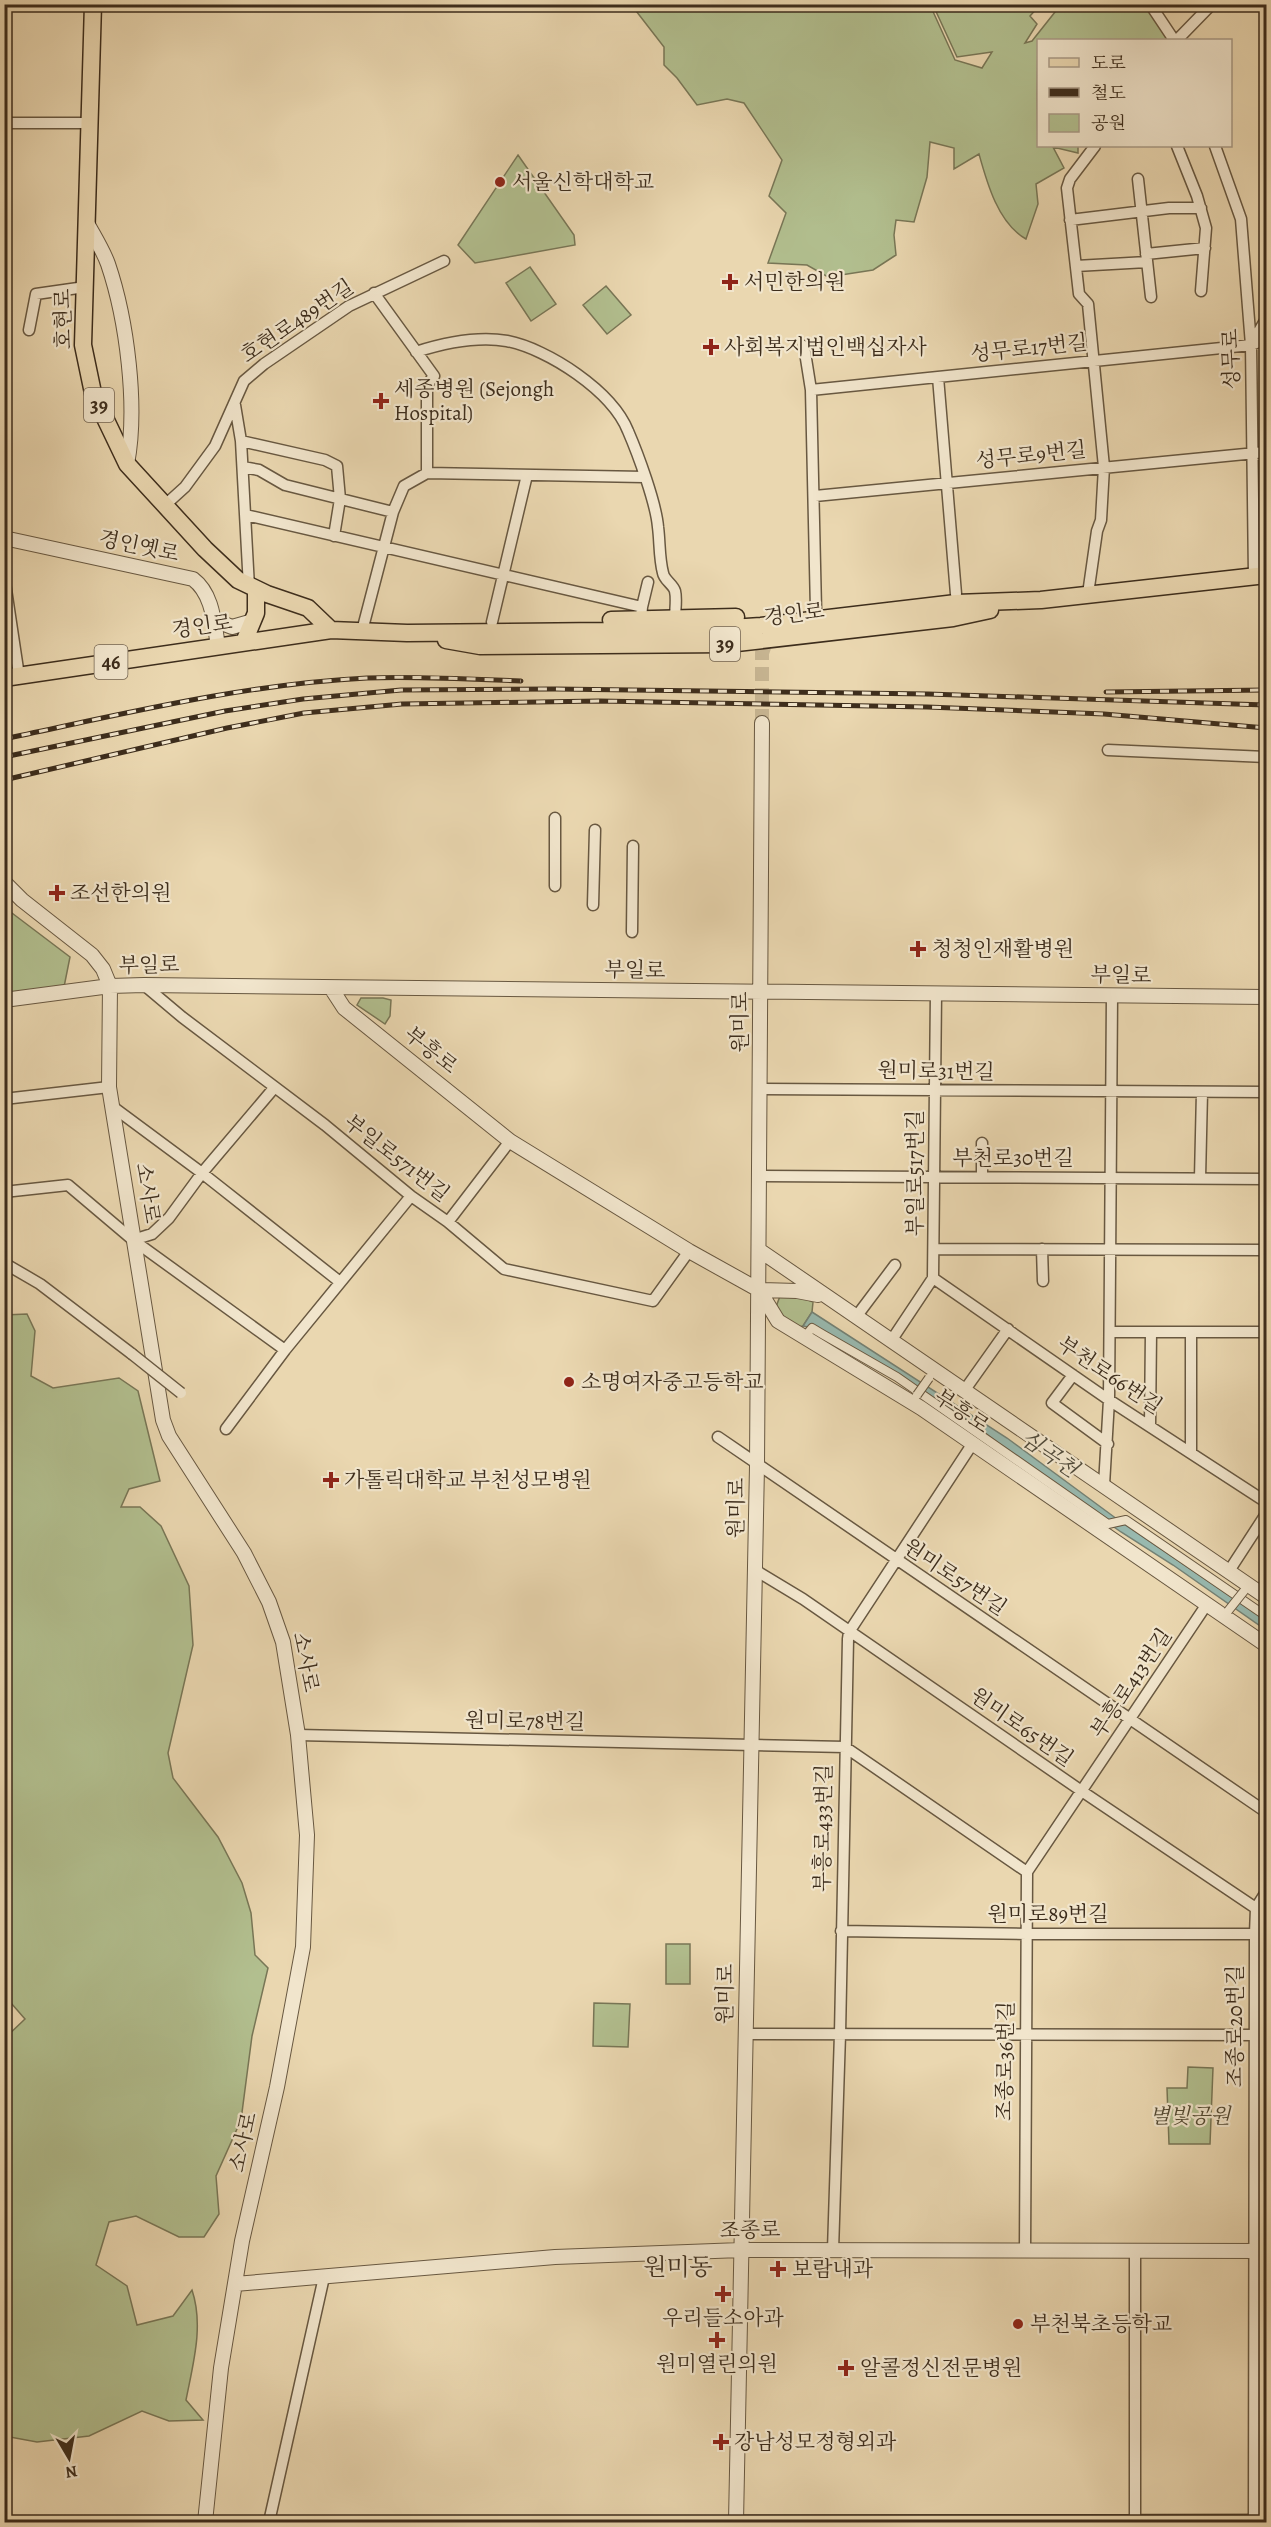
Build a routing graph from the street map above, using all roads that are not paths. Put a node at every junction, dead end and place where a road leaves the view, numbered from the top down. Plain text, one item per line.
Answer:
1 (93, 4) edge
2 (1150, 4) edge
3 (1212, 4) edge
4 (1174, 39) edge
5 (1176, 39) edge
6 (4, 123) edge
7 (90, 123) junction
8 (1094, 147) edge
9 (1177, 147) edge
10 (1215, 147) edge
11 (1138, 179) dead end
12 (1201, 208) junction
13 (1141, 211) junction
14 (1070, 220) junction
15 (87, 223) junction
16 (1205, 248) junction
17 (1147, 258) junction
18 (444, 261) dead end
19 (1076, 266) junction
20 (85, 287) junction
21 (1201, 291) dead end
22 (374, 293) junction
23 (1151, 297) dead end
24 (1266, 319) edge
25 (29, 330) dead end
26 (1266, 339) edge
27 (1251, 345) junction
28 (804, 346) dead end
29 (416, 352) junction
30 (1093, 361) junction
31 (938, 377) junction
32 (811, 390) junction
33 (235, 404) junction
34 (241, 441) junction
35 (1252, 452) junction
36 (1266, 452) edge
37 (127, 464) junction
38 (243, 467) junction
39 (1104, 467) junction
40 (427, 473) junction
41 (527, 475) junction
42 (644, 477) junction
43 (947, 483) junction
44 (814, 496) junction
45 (340, 498) junction
46 (164, 506) junction
47 (393, 512) junction
48 (246, 515) junction
49 (334, 536) junction
50 (4, 538) edge
51 (384, 548) junction
52 (503, 575) junction
53 (1260, 575) edge
54 (4, 576) edge
55 (648, 582) dead end
56 (253, 588) junction
57 (956, 594) junction
58 (1088, 594) junction
59 (1041, 600) junction
60 (816, 610) junction
61 (641, 613) junction
62 (675, 619) junction
63 (214, 620) junction
64 (253, 621) junction
65 (492, 622) junction
66 (778, 628) dead end
67 (331, 630) junction
68 (362, 631) junction
69 (747, 632) dead end
70 (407, 633) junction
71 (439, 638) junction
72 (244, 642) junction
73 (218, 646) junction
74 (12, 677) edge
75 (762, 723) tunnel mouth
76 (1108, 750) dead end
77 (1266, 757) edge
78 (555, 818) dead end
79 (595, 830) dead end
80 (633, 846) dead end
81 (4, 882) edge
82 (555, 886) dead end
83 (593, 905) dead end
84 (632, 932) dead end
85 (144, 985) junction
86 (110, 986) junction
87 (331, 988) junction
88 (762, 993) junction
89 (936, 993) junction
90 (1112, 996) junction
91 (1266, 996) edge
92 (4, 1000) edge
93 (109, 1087) junction
94 (274, 1088) junction
95 (761, 1089) junction
96 (935, 1090) junction
97 (1111, 1092) junction
98 (1202, 1092) junction
99 (1266, 1092) edge
100 (4, 1098) edge
101 (113, 1107) junction
102 (510, 1141) junction
103 (982, 1143) dead end
104 (202, 1173) junction
105 (760, 1176) junction
106 (934, 1177) junction
107 (982, 1177) junction
108 (1110, 1178) junction
109 (1200, 1178) junction
110 (1266, 1179) edge
111 (4, 1192) edge
112 (411, 1196) junction
113 (448, 1222) junction
114 (133, 1240) junction
115 (934, 1249) junction
116 (1042, 1249) junction
117 (1110, 1249) junction
118 (759, 1250) junction
119 (1266, 1250) edge
120 (689, 1251) junction
121 (4, 1263) edge
122 (895, 1265) dead end
123 (933, 1278) junction
124 (1042, 1281) dead end
125 (340, 1282) junction
126 (759, 1290) junction
127 (824, 1296) junction
128 (856, 1317) junction
129 (1008, 1329) junction
130 (1110, 1332) junction
131 (1151, 1332) junction
132 (1191, 1332) junction
133 (1266, 1332) edge
134 (807, 1334) dead end
135 (891, 1341) junction
136 (285, 1350) junction
137 (931, 1374) junction
138 (1073, 1375) junction
139 (964, 1391) junction
140 (181, 1393) dead end
141 (914, 1399) junction
142 (1110, 1400) junction
143 (1150, 1426) junction
144 (226, 1429) dead end
145 (718, 1437) dead end
146 (973, 1443) junction
147 (1108, 1444) junction
148 (1191, 1453) junction
149 (758, 1466) junction
150 (1104, 1485) junction
151 (1266, 1502) edge
152 (1266, 1514) edge
153 (895, 1560) junction
154 (755, 1570) junction
155 (1229, 1571) junction
156 (1246, 1587) junction
157 (1266, 1597) edge
158 (1207, 1604) junction
159 (1226, 1613) junction
160 (1266, 1617) edge
161 (849, 1632) junction
162 (1266, 1645) edge
163 (1131, 1720) junction
164 (298, 1735) junction
165 (752, 1745) junction
166 (845, 1747) junction
167 (1083, 1792) junction
168 (1266, 1812) edge
169 (1027, 1872) junction
170 (1266, 1892) edge
171 (1256, 1908) junction
172 (1266, 1916) edge
173 (841, 1931) junction
174 (1026, 1934) junction
175 (1255, 1934) junction
176 (745, 2034) junction
177 (840, 2034) junction
178 (1025, 2034) junction
179 (1261, 2035) edge
180 (741, 2250) junction
181 (833, 2250) junction
182 (1024, 2251) junction
183 (1135, 2251) junction
184 (1260, 2251) edge
185 (324, 2277) junction
186 (235, 2284) junction
187 (1253, 2346) junction
188 (1266, 2346) edge
189 (1135, 2520) junction
190 (1254, 2520) junction
191 (1266, 2520) edge
192 (736, 2522) edge
193 (1041, 2522) edge
194 (205, 2523) edge
195 (269, 2523) edge

1 - 7 main road, 호현로 / 39
2 - 4 street
3 - 5 street
6 - 7 street
7 - 15 main road, 호현로 / 39
8 - 14 street
9 - 12 street
10 - 27 street, 성무로
11 - 13 street
12 - 13 street
12 - 16 street
13 - 14 street
13 - 17 street
14 - 19 street
15 - 20 main road, 호현로 / 39
15 - 37 street
16 - 17 street
16 - 21 street
17 - 19 street
17 - 23 street
18 - 22 street, 호현로489번길
19 - 30 street
20 - 25 street
20 - 37 main road, 호현로 / 39
22 - 29 street
22 - 33 street, 호현로489번길
24 - 27 street
26 - 27 street, 성무로17번길
27 - 30 street, 성무로17번길
27 - 35 street, 성무로
28 - 32 street
29 - 40 street
29 - 42 street
30 - 31 street, 성무로17번길
30 - 39 street
31 - 32 street, 성무로17번길
31 - 43 street
32 - 44 street
33 - 34 street
33 - 46 street, 호현로489번길
34 - 38 street
34 - 45 street
35 - 36 street, 성무로9번길
35 - 39 street, 성무로9번길
35 - 53 street, 성무로
37 - 46 main road, 호현로 / 39
38 - 45 street
38 - 48 street
39 - 43 street, 성무로9번길
39 - 58 street
40 - 41 street
40 - 47 street
41 - 42 street
41 - 52 street
42 - 62 street
43 - 44 street, 성무로9번길
43 - 57 street
44 - 60 street
45 - 47 street
45 - 49 street
46 - 56 main road, 호현로 / 39
47 - 51 street
48 - 49 street, 경인로
48 - 56 street
49 - 51 street, 경인로
50 - 63 street, 경인옛로
51 - 52 street, 경인로
51 - 68 street
52 - 61 street, 경인로
52 - 65 street
53 - 58 main road, 경인로 / 39
54 - 74 street
55 - 61 street
56 - 64 main road
56 - 67 main road, 호현로 / 39
57 - 59 main road, 경인로 / 39
57 - 60 main road, 경인로 / 39
58 - 59 main road, 경인로 / 39
59 - 66 street
59 - 70 main road, 경인로 / 39
59 - 71 main road, 경인로 / 39
60 - 62 main road, 경인로 / 39
61 - 62 main road, 경인로 / 39
61 - 65 main road, 경인로 / 39
63 - 64 street
63 - 73 street, 경인옛로
64 - 72 main road
65 - 70 main road, 경인로 / 39
67 - 68 main road, 경인로 / 39
67 - 72 main road, 경인로 / 46
68 - 70 main road, 경인로 / 39
69 - 71 street
70 - 71 main road, 경인로 / 39
72 - 73 main road, 경인로 / 46
73 - 74 main road, 경인로 / 46
75 - 88 street, 원미로
76 - 77 street
78 - 82 street
79 - 83 street
80 - 84 street
81 - 86 street, 소사로
85 - 86 street, 부일로
85 - 87 street, 부일로
85 - 94 street, 부일로571번길
86 - 92 street, 부일로
86 - 93 street, 소사로
87 - 88 street, 부일로
87 - 102 street, 부흥로
88 - 89 street, 부일로
88 - 95 street, 원미로
89 - 90 street, 부일로
89 - 96 street, 부일로517번길
90 - 91 street, 부일로
90 - 97 street
93 - 100 street
93 - 101 street, 소사로
94 - 104 street
94 - 112 street, 부일로571번길
95 - 96 street, 원미로31번길
95 - 105 street, 원미로
96 - 97 street, 원미로31번길
96 - 106 street, 부일로517번길
97 - 98 street, 원미로31번길
97 - 108 street
98 - 99 street, 원미로31번길
98 - 109 street
101 - 104 street
101 - 114 street, 소사로
102 - 113 street
102 - 120 street, 부흥로
103 - 107 street
104 - 114 street
104 - 125 street
105 - 106 street, 부천로30번길
105 - 118 street, 원미로
106 - 107 street, 부천로30번길
106 - 115 street, 부일로517번길
107 - 108 street, 부천로30번길
108 - 109 street, 부천로30번길
108 - 117 street
109 - 110 street, 부천로30번길
111 - 114 street
112 - 113 street, 부일로571번길
112 - 125 street
113 - 120 street, 부일로571번길
114 - 136 street
114 - 164 street, 소사로
115 - 116 street
115 - 123 street, 부일로517번길
116 - 117 street
116 - 124 street
117 - 119 street
117 - 130 street
118 - 126 street, 원미로
118 - 127 street, 부흥로
120 - 126 street, 부흥로
121 - 140 street, bridge
122 - 128 street
123 - 129 street, 부천로66번길
123 - 135 street
125 - 136 street
126 - 127 street, 부흥로
126 - 141 street, 부흥로
126 - 149 street, 원미로
127 - 128 street, 부흥로
128 - 135 street, 부흥로
129 - 138 street, 부천로66번길
129 - 139 street
130 - 131 street
130 - 142 street
131 - 132 street
131 - 143 street
132 - 133 street
132 - 148 street
134 - 160 street
135 - 137 street, 부흥로
136 - 144 street
137 - 139 street, 부흥로
137 - 141 street, bridge
138 - 142 street, 부천로66번길
138 - 147 street
139 - 150 street, 부흥로
141 - 146 street, 부흥로
142 - 143 street, 부천로66번길
142 - 147 street
143 - 148 street, 부천로66번길
145 - 149 street, 원미로
146 - 153 street
146 - 158 street, 부흥로
147 - 150 street
148 - 151 street, 부천로66번길
149 - 153 street, 원미로57번길
149 - 154 street, 원미로
150 - 155 street, 부흥로
152 - 155 street
153 - 161 street
153 - 163 street, 원미로57번길
154 - 161 street, 원미로65번길
154 - 165 street, 원미로
155 - 156 street, 부흥로
156 - 157 street, 부흥로
156 - 159 street, bridge
158 - 159 street, 부흥로
158 - 163 street, 부흥로413번길
159 - 162 street, 부흥로
161 - 166 street, 부흥로433번길
161 - 167 street, 원미로65번길
163 - 167 street, 부흥로413번길
163 - 168 street, 원미로57번길
164 - 165 street, 원미로78번길
164 - 186 street, 소사로
165 - 166 street, 원미로78번길
165 - 176 street, 원미로
166 - 169 street
166 - 173 street, 부흥로433번길
167 - 169 street, 부흥로413번길
167 - 171 street, 원미로65번길
169 - 174 street, 조종로36번길
170 - 171 street
171 - 172 street, 원미로65번길
171 - 175 street, 조종로20번길
173 - 174 street, 원미로89번길
173 - 177 street, 부흥로433번길
174 - 175 street, 원미로89번길
174 - 178 street, 조종로36번길
175 - 179 street, 조종로20번길
176 - 177 street
176 - 180 street, 원미로
177 - 178 street
177 - 181 street, 부흥로433번길
178 - 179 street
178 - 182 street, 조종로36번길
179 - 184 street, 조종로20번길
180 - 181 street, 조종로
180 - 185 street, 조종로
180 - 192 street, 원미로
181 - 182 street, 조종로
182 - 183 street, 조종로
183 - 184 street, 조종로
183 - 189 street
184 - 187 street, 조종로20번길
185 - 186 street, 조종로
185 - 195 street
186 - 194 street, 소사로
187 - 188 street
187 - 190 street, 조종로20번길
189 - 190 street
189 - 193 street
190 - 191 street
192 - 193 street

